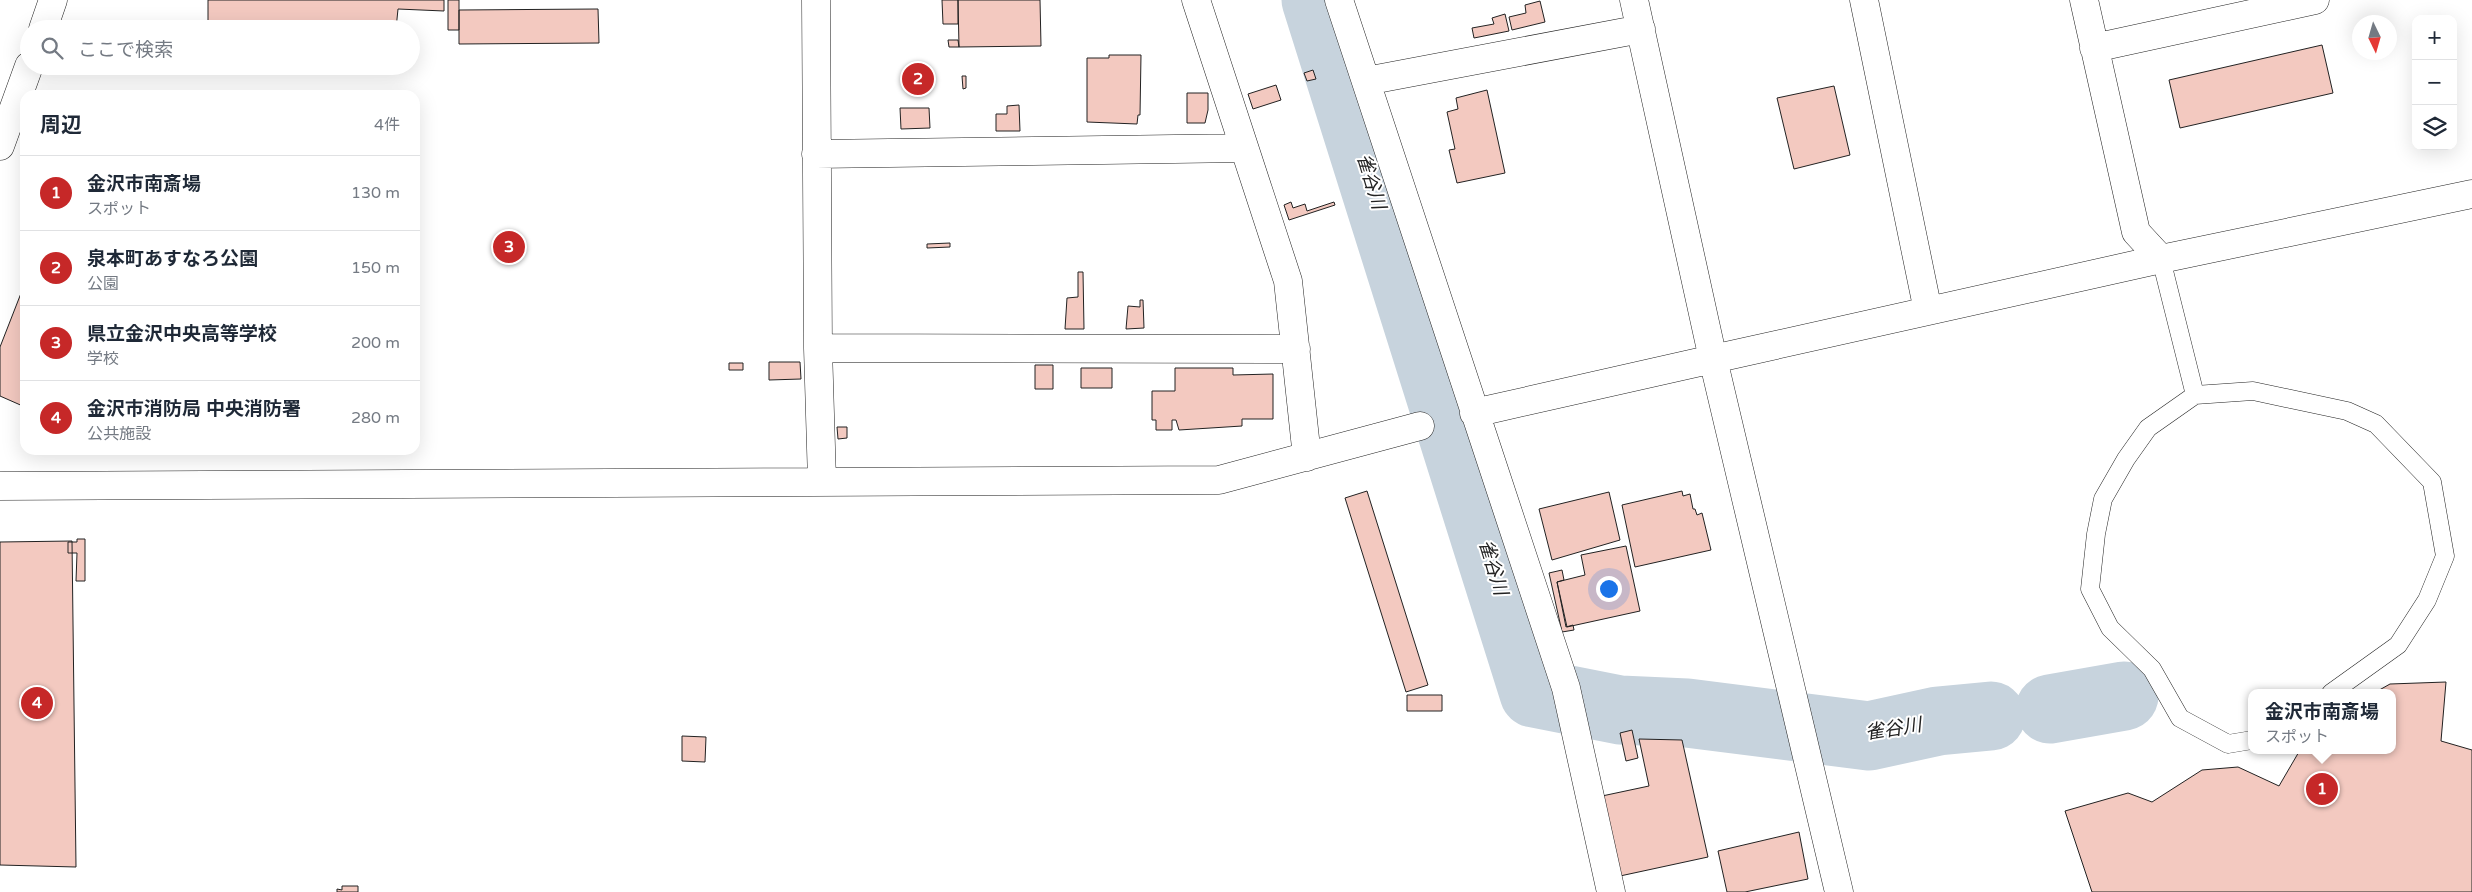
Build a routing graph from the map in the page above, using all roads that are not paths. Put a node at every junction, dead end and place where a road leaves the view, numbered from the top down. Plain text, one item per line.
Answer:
1 (53, 0) edge
2 (816, 0) edge
3 (1196, 0) edge
4 (1339, 0) edge
5 (1634, 0) edge
6 (1864, 0) edge
7 (2084, 0) edge
8 (2315, 0) edge
9 (46, 20) edge
10 (1641, 29) junction
11 (2094, 48) junction
12 (26, 75) edge
13 (1366, 81) junction
14 (20, 90) edge
15 (20, 91) edge
16 (0, 146) edge
17 (1244, 148) junction
18 (816, 154) junction
19 (2472, 194) edge
20 (2160, 259) junction
21 (1928, 311) junction
22 (818, 348) junction
23 (1296, 349) junction
24 (1713, 359) junction
25 (2195, 396) junction
26 (1474, 413) junction
27 (1420, 426) dead end
28 (1307, 457) junction
29 (822, 481) junction
30 (0, 486) edge
31 (2337, 689) edge
32 (2248, 741) edge
33 (1611, 892) edge
34 (1839, 892) edge

1 - 9 street
2 - 18 street
3 - 17 street
4 - 13 street
5 - 10 street
6 - 21 street
7 - 11 street
8 - 11 street
10 - 13 street
10 - 24 street
11 - 20 street
12 - 14 street
13 - 26 street
15 - 16 street
17 - 18 street
17 - 23 street
18 - 22 street
19 - 20 street
20 - 21 street
20 - 25 lane
21 - 24 street
22 - 23 street
22 - 29 street
23 - 28 street
24 - 26 street
24 - 34 street
25 - 31 lane
25 - 32 lane
26 - 33 street
27 - 28 street
28 - 29 street
29 - 30 street

